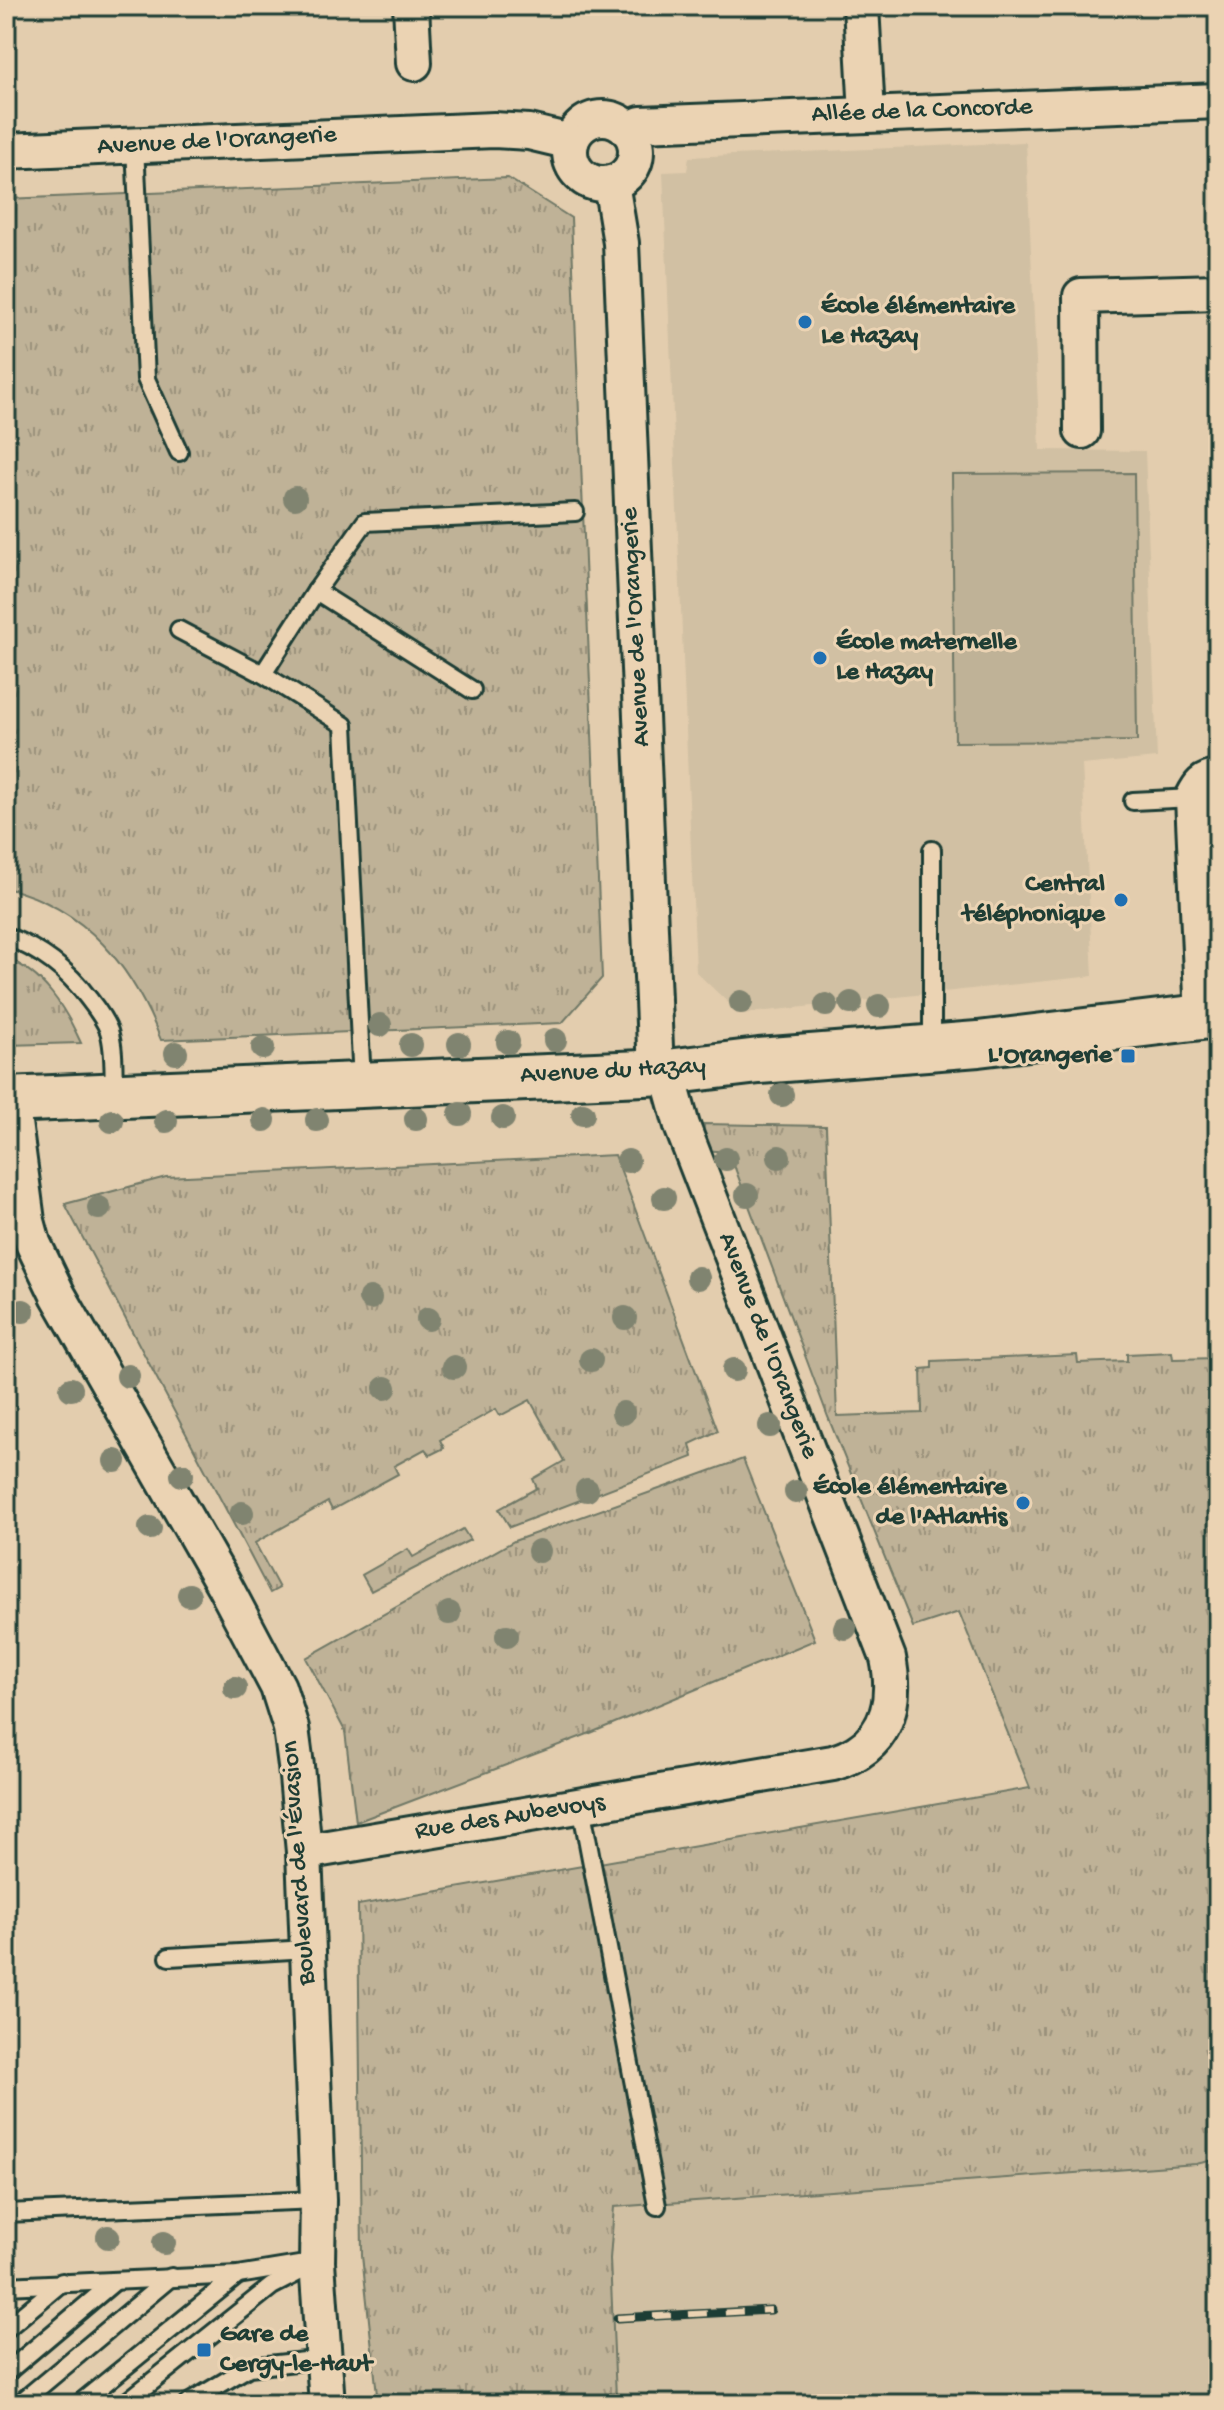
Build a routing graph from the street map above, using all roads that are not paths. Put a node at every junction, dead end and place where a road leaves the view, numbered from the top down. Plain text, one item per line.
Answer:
1 (411, 6) edge
2 (861, 6) edge
3 (414, 63) dead end
4 (1218, 101) edge
5 (867, 114) junction
6 (628, 130) junction
7 (571, 142) junction
8 (135, 146) junction
9 (6, 151) edge
10 (611, 183) junction
11 (1218, 292) edge
12 (1082, 431) dead end
13 (179, 452) dead end
14 (575, 512) dead end
15 (316, 591) junction
16 (179, 630) dead end
17 (263, 674) junction
18 (472, 690) dead end
19 (1206, 788) edge
20 (1133, 801) dead end
21 (932, 850) dead end
22 (6, 936) edge
23 (1210, 1016) edge
24 (932, 1046) junction
25 (662, 1072) junction
26 (362, 1084) junction
27 (114, 1095) junction
28 (9, 1100) edge
29 (716, 1783) joint
30 (581, 1806) junction
31 (304, 1852) junction
32 (308, 1949) junction
33 (169, 1957) dead end
34 (318, 2200) junction
35 (657, 2206) dead end
36 (6, 2213) edge
37 (317, 2262) junction
38 (238, 2275) junction
39 (171, 2277) junction
40 (115, 2281) junction
41 (62, 2282) junction
42 (6, 2286) edge
43 (6, 2329) edge
44 (324, 2359) junction
45 (6, 2373) edge
46 (19, 2404) edge
47 (79, 2404) edge
48 (124, 2404) edge
49 (187, 2404) edge
50 (327, 2404) edge

1 - 3 street
2 - 5 street
4 - 5 street, Allée de la Concorde
5 - 6 street, Allée de la Concorde
6 - 7 street
6 - 10 street
7 - 8 street, Avenue de l'Orangerie
7 - 10 street
8 - 9 street, Avenue de l'Orangerie
8 - 13 lane
10 - 25 street, Avenue de l'Orangerie
11 - 12 street
14 - 15 lane
15 - 17 lane
15 - 18 lane
16 - 17 lane
17 - 26 lane
19 - 20 lane
19 - 23 street
21 - 24 lane
22 - 27 lane
23 - 24 street, Avenue du Hazay
24 - 25 street, Avenue du Hazay
25 - 26 street, Avenue du Hazay
25 - 29 street, Avenue de l'Orangerie
26 - 27 street, Avenue du Hazay
27 - 28 street, Avenue du Hazay
28 - 31 street, Boulevard de l'Évasion
29 - 30 street, Rue des Aubevoys
30 - 31 street, Rue des Aubevoys
30 - 35 lane
31 - 32 street, Boulevard de l'Évasion
32 - 33 lane
32 - 34 street, Boulevard de l'Évasion
34 - 36 lane
34 - 37 street, Boulevard de l'Évasion
37 - 38 lane
37 - 44 street, Boulevard de l'Évasion
37 - 48 lane
38 - 39 lane
38 - 47 lane
39 - 40 lane
39 - 46 lane
40 - 41 lane
40 - 45 lane
41 - 42 lane
41 - 43 lane
44 - 49 lane
44 - 50 street, Boulevard de l'Évasion

